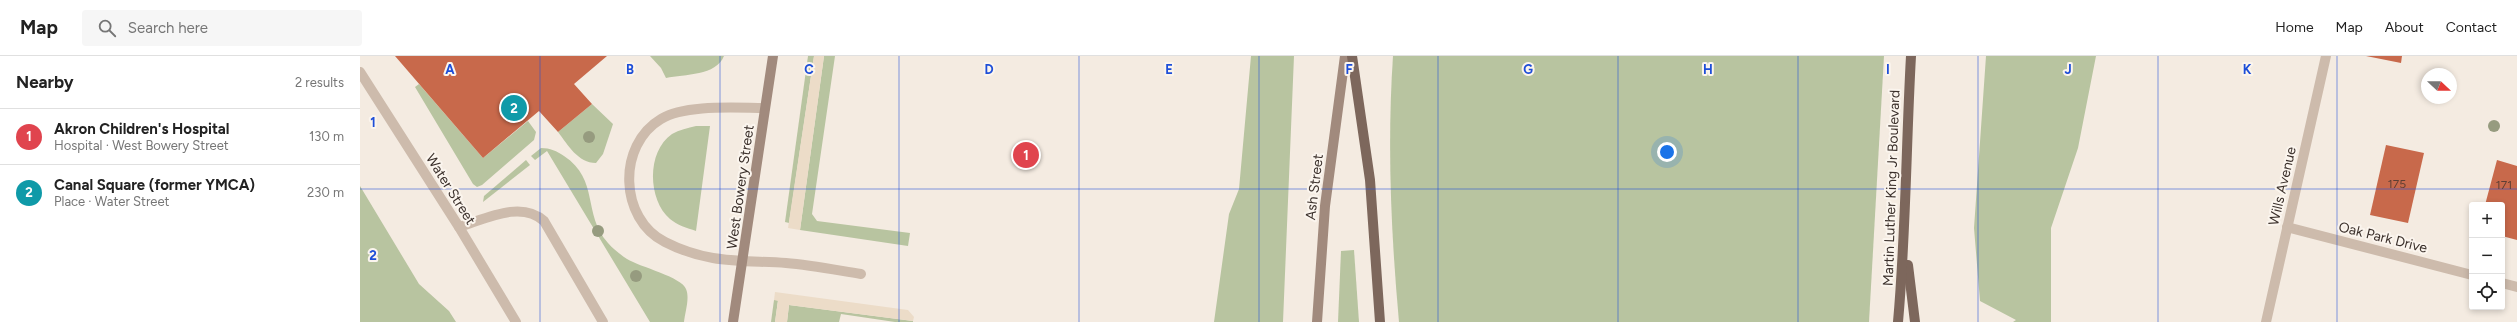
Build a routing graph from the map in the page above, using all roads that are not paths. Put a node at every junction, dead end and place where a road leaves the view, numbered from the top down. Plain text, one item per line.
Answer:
1 (773, 56) edge
2 (1345, 56) edge
3 (1352, 56) edge
4 (1911, 56) edge
5 (2326, 56) edge
6 (360, 72) edge
7 (766, 108) junction
8 (459, 227) junction
9 (2287, 228) junction
10 (1905, 243) junction
11 (743, 262) junction
12 (861, 274) dead end
13 (2469, 274) edge
14 (2505, 284) edge
15 (2517, 287) edge
16 (516, 322) edge
17 (603, 322) edge
18 (733, 322) edge
19 (1317, 322) edge
20 (1380, 322) edge
21 (1898, 322) edge
22 (1915, 322) edge
23 (2266, 322) edge

1 - 7 street, West Bowery Street
2 - 19 street, Ash Street
3 - 20 main road
4 - 10 main road, Martin Luther King Jr Boulevard
5 - 9 street, Wills Avenue
6 - 8 street, Water Street
7 - 11 street, West Bowery Street
7 - 11 street
8 - 16 street, Water Street
8 - 17 street
9 - 13 street, Oak Park Drive
9 - 23 street, Wills Avenue
10 - 21 main road, Martin Luther King Jr Boulevard
10 - 22 main road
11 - 12 street
11 - 18 street, West Bowery Street
14 - 15 street

